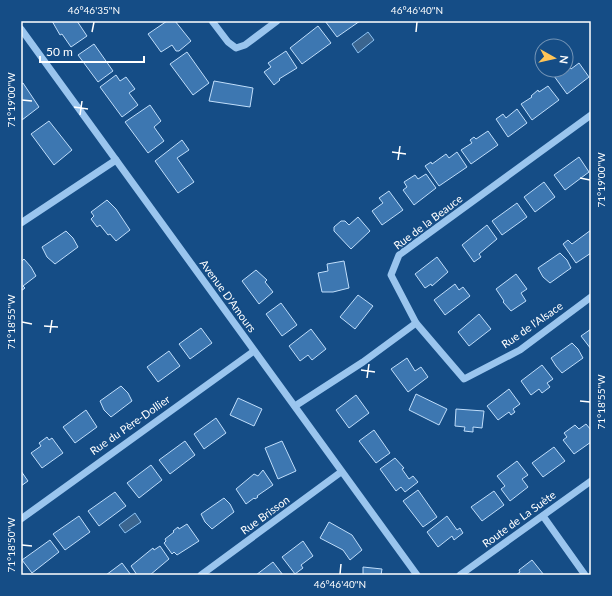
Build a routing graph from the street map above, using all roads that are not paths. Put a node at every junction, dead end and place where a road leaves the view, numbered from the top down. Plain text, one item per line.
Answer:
1 (212, 21) edge
2 (277, 21) edge
3 (21, 29) edge
4 (591, 115) edge
5 (116, 160) junction
6 (21, 224) edge
7 (591, 297) edge
8 (416, 323) junction
9 (254, 351) junction
10 (295, 406) junction
11 (341, 472) junction
12 (591, 481) edge
13 (543, 516) junction
14 (21, 519) edge
15 (201, 575) edge
16 (417, 575) edge
17 (460, 575) edge
18 (585, 575) edge

1 - 2 street
3 - 5 street, Avenue D'Amours
4 - 8 street, Rue de la Beauce
5 - 6 street
5 - 9 street, Avenue D'Amours
7 - 8 street, Rue de l'Alsace
8 - 10 street
9 - 10 street, Avenue D'Amours
9 - 14 street, Rue du Père-Dollier
10 - 11 street, Avenue D'Amours
11 - 15 street, Rue Brisson
11 - 16 street, Avenue D'Amours
12 - 13 street, Route de La Suète
13 - 17 street, Route de La Suète
13 - 18 street

